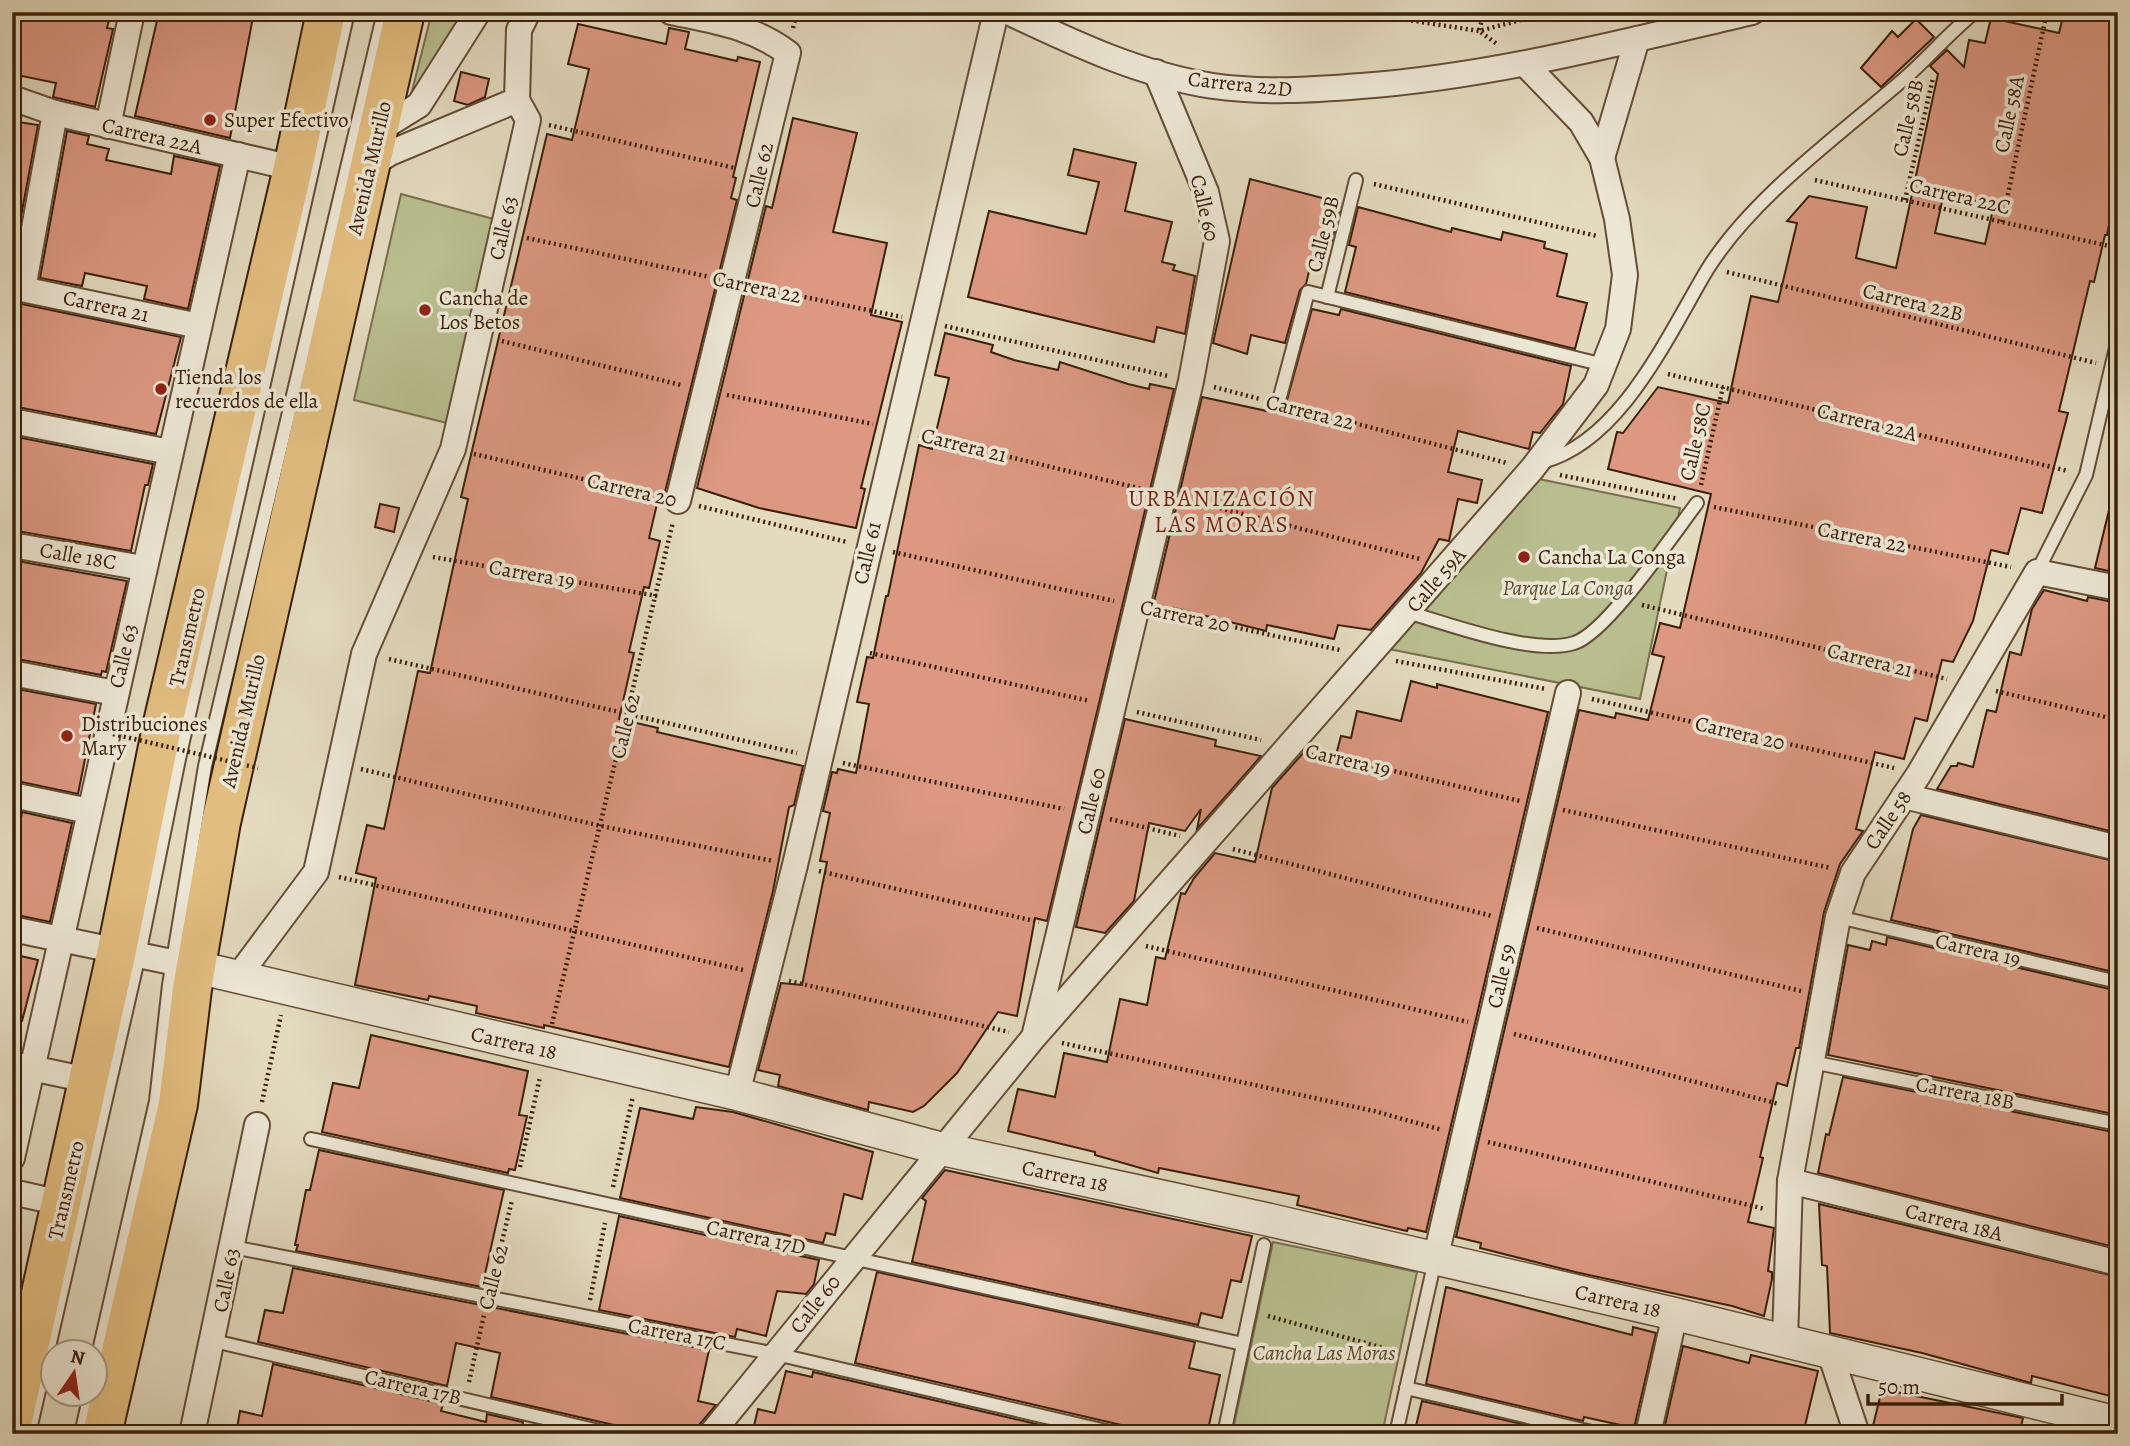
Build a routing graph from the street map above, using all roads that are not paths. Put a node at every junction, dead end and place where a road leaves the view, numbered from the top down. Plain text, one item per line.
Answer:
1 (132, 12) edge
2 (326, 12) edge
3 (348, 12) edge
4 (384, 12) edge
5 (405, 12) edge
6 (478, 12) edge
7 (528, 12) edge
8 (671, 12) edge
9 (996, 12) edge
10 (1008, 12) edge
11 (1752, 12) edge
12 (1975, 12) edge
13 (1637, 39) junction
14 (1525, 64) junction
15 (1156, 72) junction
16 (12, 98) edge
17 (523, 110) junction
18 (55, 113) junction
19 (108, 126) junction
20 (373, 149) junction
21 (238, 155) junction
22 (1602, 159) junction
23 (293, 168) junction
24 (1356, 180) road end
25 (17, 288) edge
26 (1327, 297) junction
27 (199, 326) junction
28 (2118, 339) edge
29 (1604, 365) junction
30 (1278, 404) road end
31 (12, 421) edge
32 (170, 452) junction
33 (1535, 466) junction
34 (678, 501) road end
35 (1697, 503) road end
36 (12, 545) edge
37 (143, 568) junction
38 (2037, 572) junction
39 (2118, 588) edge
40 (1407, 612) junction
41 (12, 673) edge
42 (115, 693) junction
43 (1568, 693) road end
44 (12, 795) edge
45 (1904, 796) junction
46 (89, 811) junction
47 (2118, 848) edge
48 (1838, 917) junction
49 (12, 929) edge
50 (61, 939) junction
51 (128, 953) junction
52 (184, 965) junction
53 (237, 978) junction
54 (2118, 982) edge
55 (1034, 1037) junction
56 (1812, 1062) junction
57 (22, 1066) edge
58 (88, 1080) junction
59 (737, 1094) junction
60 (2118, 1124) edge
61 (257, 1125) road end
62 (311, 1139) dead end
63 (942, 1149) junction
64 (12, 1158) edge
65 (1790, 1181) junction
66 (12, 1192) edge
67 (61, 1203) junction
68 (1264, 1245) dead end
69 (233, 1247) junction
70 (852, 1257) junction
71 (1435, 1260) junction
72 (2118, 1263) edge
73 (1675, 1314) junction
74 (23, 1323) edge
75 (102, 1338) edge
76 (214, 1341) junction
77 (1785, 1341) junction
78 (1243, 1344) junction
79 (1830, 1353) junction
80 (776, 1354) junction
81 (1406, 1388) junction
82 (87, 1408) edge
83 (12, 1423) edge
84 (2118, 1423) edge
85 (30, 1434) edge
86 (81, 1434) edge
87 (102, 1434) edge
88 (192, 1434) edge
89 (612, 1434) edge
90 (711, 1434) edge
91 (1119, 1434) edge
92 (1224, 1434) edge
93 (1396, 1434) edge
94 (1600, 1434) edge
95 (1648, 1434) edge
96 (1857, 1434) edge

1 - 19 street
2 - 23 main road
3 - 51 lane, Transmetro
4 - 52 lane
5 - 20 main road, Avenida Murillo
6 - 20 street
7 - 17 street, Calle 63
8 - 34 street, Calle 62
9 - 59 street, Calle 61
10 - 15 street, Carrera 22D
11 - 13 street, Carrera 22D
12 - 33 lane
13 - 14 street, Carrera 22D
13 - 22 street
14 - 15 street, Carrera 22D
14 - 22 street, Calle 59A
15 - 55 street, Calle 60
16 - 18 street, Carrera 22A
17 - 20 street
17 - 53 street, Calle 63
18 - 19 street, Carrera 22A
18 - 25 street
19 - 21 street, Carrera 22A
20 - 52 main road, Avenida Murillo
21 - 23 street, Carrera 22A
21 - 27 street, Calle 63
22 - 29 street, Calle 59A
23 - 51 main road
24 - 26 lane, Calle 59B
25 - 27 street, Carrera 21
26 - 29 lane
26 - 30 lane, Calle 59B
27 - 32 street, Calle 63
28 - 38 lane, Calle 58
29 - 33 street, Calle 59A
31 - 32 street
32 - 37 street, Calle 63
33 - 40 street, Calle 59A
35 - 40 lane
36 - 37 street, Calle 18C
37 - 42 street, Calle 63
38 - 39 street
38 - 45 street, Calle 58
40 - 55 street, Calle 59A
41 - 42 street
42 - 46 street, Calle 63
43 - 71 street, Calle 59
44 - 46 street
45 - 47 street
45 - 48 street, Calle 58
46 - 50 street, Calle 63
48 - 54 lane, Carrera 19
48 - 56 street, Calle 58
49 - 50 street, Carrera 18
50 - 51 street, Carrera 18
50 - 57 street, Calle 63
51 - 52 street, Carrera 18
51 - 58 main road
51 - 85 lane, Transmetro
52 - 53 street, Carrera 18
52 - 75 lane
52 - 87 main road, Avenida Murillo
53 - 59 street, Carrera 18
55 - 63 street, Calle 60
56 - 60 lane, Carrera 18B
56 - 65 street, Calle 58
57 - 58 street
57 - 64 street, Calle 63
58 - 67 main road
59 - 63 street, Carrera 18
61 - 69 street, Calle 63
62 - 70 lane, Carrera 17D
63 - 70 street, Calle 60
63 - 71 street, Carrera 18
65 - 72 street, Carrera 18A
65 - 77 street, Calle 58
66 - 67 street
67 - 74 main road
68 - 78 lane
69 - 76 street, Calle 63
69 - 80 lane, Carrera 17C
70 - 78 lane, Carrera 17D
70 - 80 street, Calle 60
71 - 73 street, Carrera 18
71 - 81 lane
73 - 77 street, Carrera 18
73 - 95 street
74 - 83 main road
76 - 88 street, Calle 63
76 - 89 lane, Carrera 17B
77 - 79 street, Carrera 18
78 - 92 lane
79 - 84 street, Carrera 18
79 - 96 street
80 - 90 street, Calle 60
80 - 91 lane, Carrera 17C
81 - 93 lane
81 - 94 lane
82 - 86 lane

